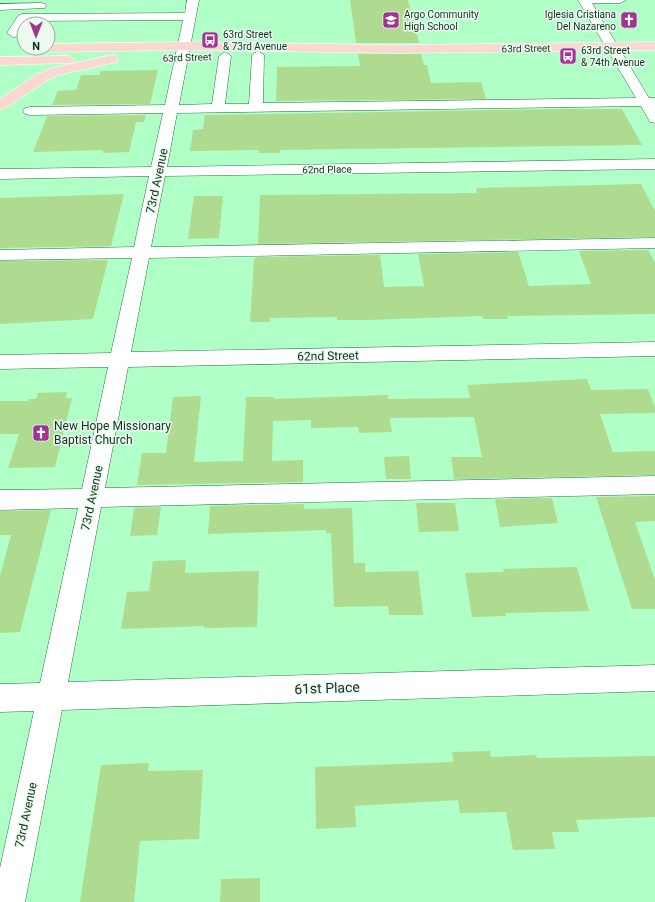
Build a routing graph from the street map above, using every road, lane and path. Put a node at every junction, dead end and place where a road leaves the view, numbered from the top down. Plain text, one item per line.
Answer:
1 (584, 0) edge
2 (620, 0) edge
3 (178, 4) dead end
4 (124, 5) dead end
5 (0, 7) edge
6 (191, 7) edge
7 (53, 16) edge
8 (172, 31) dead end
9 (187, 31) junction
10 (655, 46) edge
11 (612, 47) junction
12 (0, 48) edge
13 (56, 48) edge
14 (398, 49) junction
15 (183, 52) junction
16 (258, 55) junction
17 (225, 56) junction
18 (112, 59) junction
19 (0, 61) edge
20 (29, 61) junction
21 (6, 101) edge
22 (650, 103) edge
23 (218, 108) junction
24 (256, 108) junction
25 (171, 109) junction
26 (30, 111) dead end
27 (655, 118) edge
28 (655, 164) edge
29 (158, 171) junction
30 (0, 174) edge
31 (655, 243) edge
32 (142, 252) junction
33 (0, 255) edge
34 (655, 349) edge
35 (120, 360) junction
36 (0, 362) edge
37 (655, 485) edge
38 (92, 498) junction
39 (0, 500) edge
40 (655, 678) edge
41 (51, 696) junction
42 (0, 698) edge
43 (9, 902) edge

1 - 2 street
1 - 11 street
3 - 6 street
4 - 5 street
6 - 7 street
6 - 9 street, 73rd Avenue
8 - 9 street
9 - 15 street, 73rd Avenue
10 - 11 main road, 63rd Street
11 - 14 main road, 63rd Street
11 - 22 street
12 - 20 main road
13 - 15 main road, 63rd Street
14 - 15 main road, 63rd Street
14 - 16 main road, 63rd Street
15 - 17 main road, 63rd Street
15 - 18 main road, 63rd Street
15 - 25 street, 73rd Avenue
16 - 17 main road, 63rd Street
16 - 24 street
17 - 23 street
18 - 20 main road, 63rd Street
18 - 21 main road
19 - 20 main road, 63rd Street
20 - 21 main road
22 - 24 street
22 - 27 street
23 - 24 street
23 - 25 street
25 - 26 street
25 - 29 street, 73rd Avenue
28 - 29 street, 62nd Place
29 - 30 street, 62nd Place
29 - 32 street, 73rd Avenue
31 - 32 street
32 - 33 street
32 - 35 street, 73rd Avenue
34 - 35 street, 62nd Street
35 - 36 street, 62nd Street
35 - 38 street, 73rd Avenue
37 - 38 street
38 - 39 street
38 - 41 street, 73rd Avenue
40 - 41 street, 61st Place
41 - 42 street, 61st Place
41 - 43 street, 73rd Avenue

